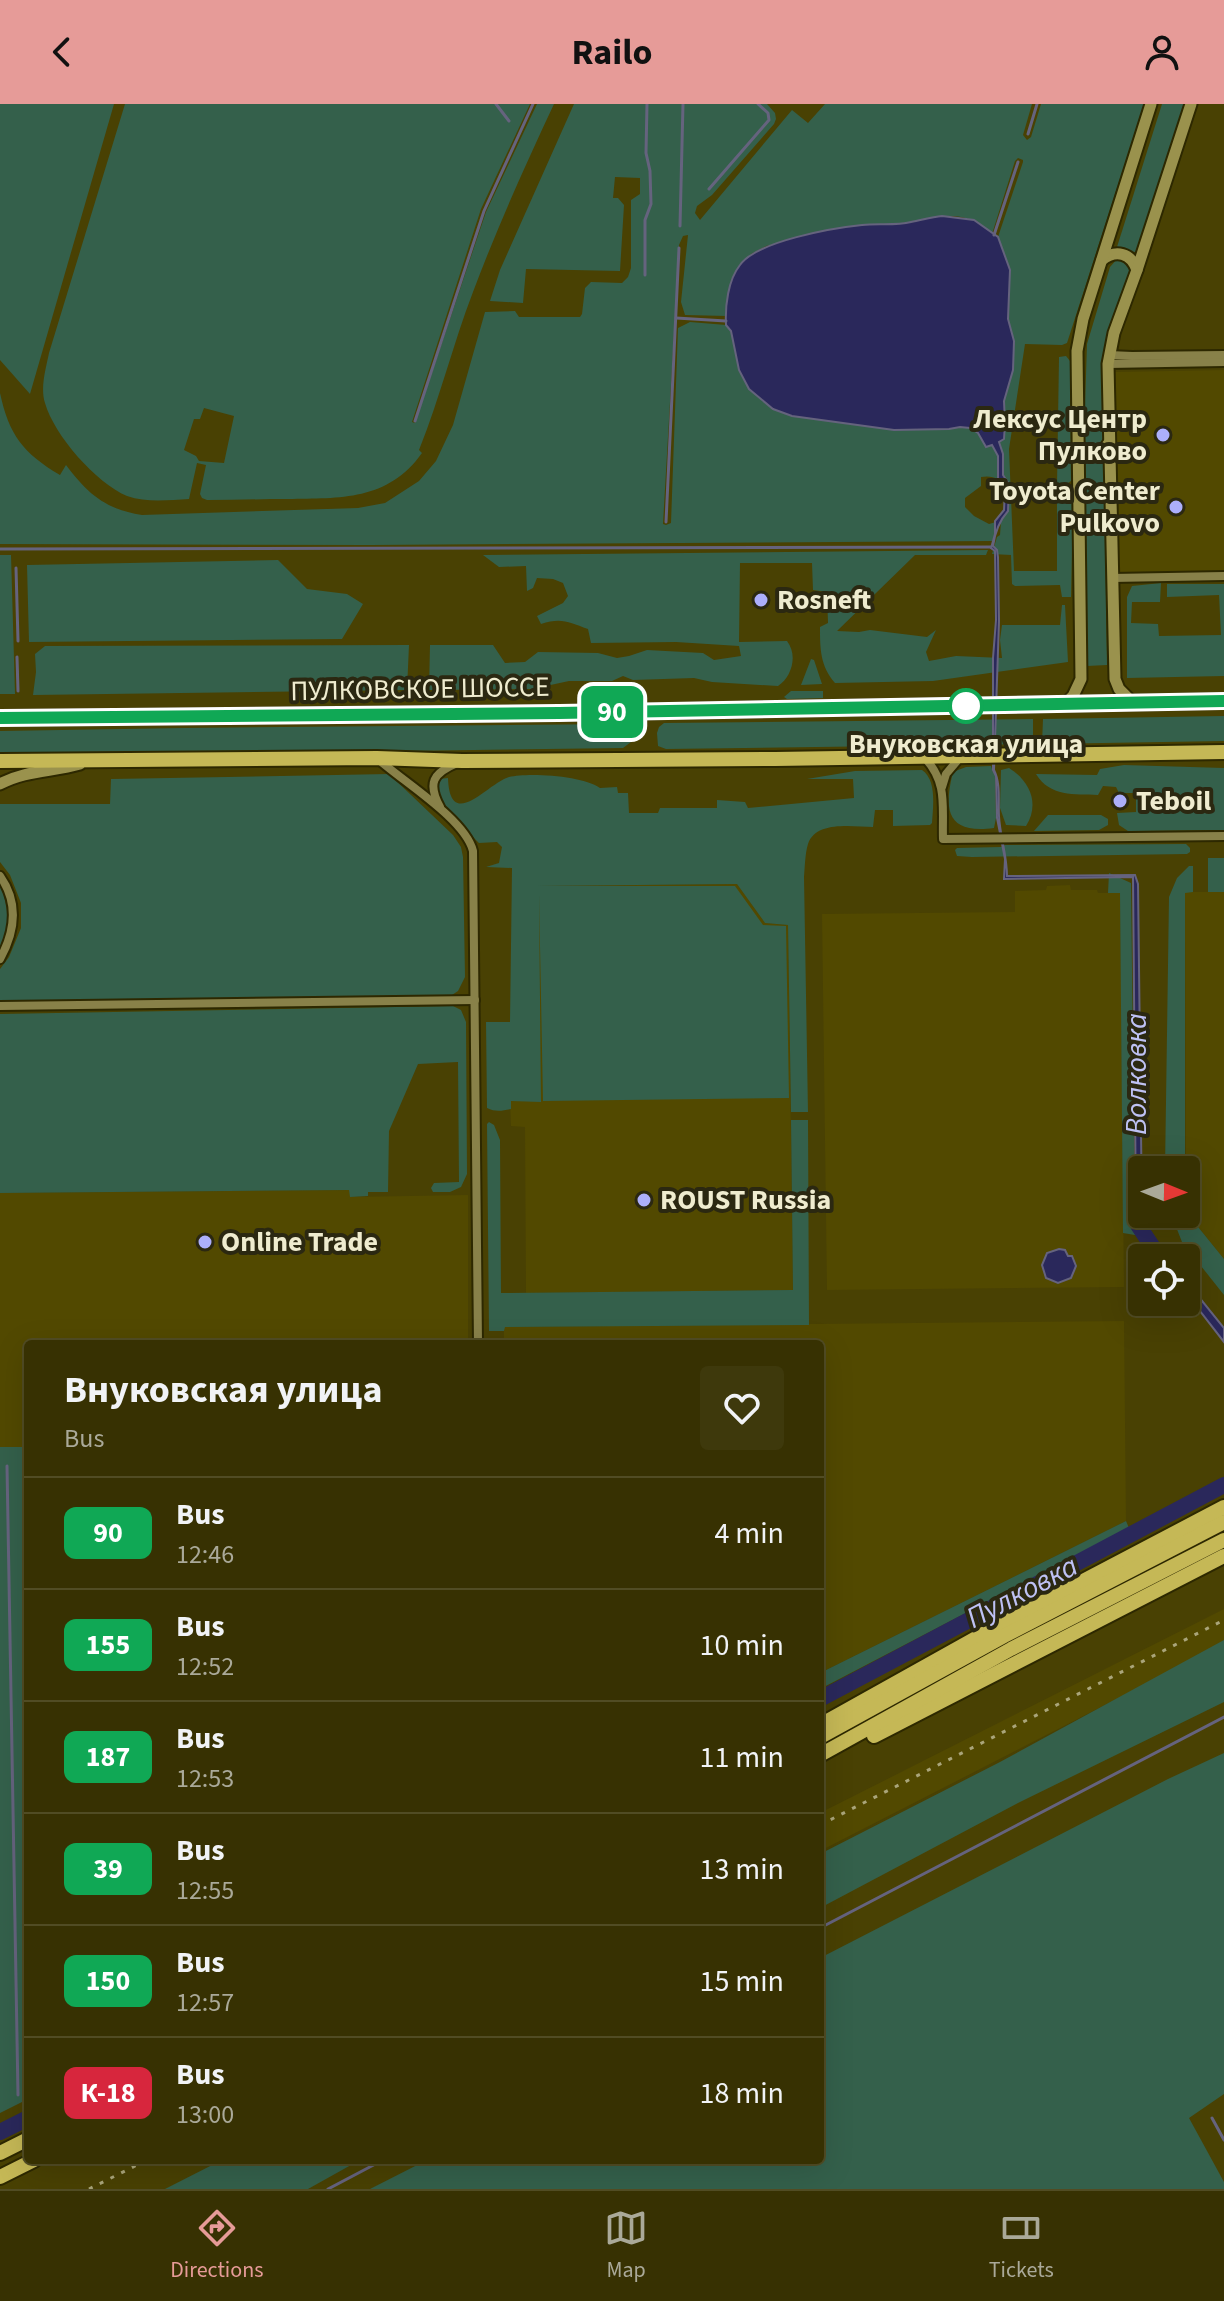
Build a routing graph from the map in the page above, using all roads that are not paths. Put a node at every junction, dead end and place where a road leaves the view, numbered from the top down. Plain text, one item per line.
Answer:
1 (1151, 104) edge
2 (1191, 104) edge
3 (1102, 260) junction
4 (1137, 270) junction
5 (1224, 355) edge
6 (1109, 359) junction
7 (1224, 362) edge
8 (1078, 442) junction
9 (1109, 443) junction
10 (1224, 576) edge
11 (1112, 578) junction
12 (1224, 701) edge
13 (1132, 702) junction
14 (1065, 704) junction
15 (0, 718) edge
16 (1224, 752) edge
17 (923, 755) junction
18 (962, 755) junction
19 (377, 758) junction
20 (0, 761) edge
21 (89, 761) junction
22 (462, 761) junction
23 (0, 784) edge
24 (942, 788) junction
25 (442, 811) junction
26 (1224, 836) edge
27 (0, 876) edge
28 (0, 959) edge
29 (475, 1000) junction
30 (0, 1006) edge
31 (478, 1340) edge
32 (1224, 1507) edge
33 (1224, 1522) edge
34 (1224, 1540) edge
35 (1224, 1556) edge
36 (824, 1723) edge
37 (824, 1735) edge
38 (824, 1753) edge
39 (824, 1761) edge
40 (24, 2141) edge
41 (0, 2153) edge
42 (26, 2164) edge
43 (0, 2177) edge

1 - 3 street
2 - 4 street
3 - 4 street
3 - 8 street
4 - 6 street
5 - 6 street
6 - 7 street
6 - 9 street
8 - 9 street
8 - 14 street
9 - 11 street
10 - 11 street
11 - 13 street
12 - 13 highway, ПУЛКОВСКОЕ ШОССЕ
13 - 14 highway, ПУЛКОВСКОЕ ШОССЕ
14 - 15 highway, ПУЛКОВСКОЕ ШОССЕ
16 - 18 highway
17 - 18 highway
17 - 22 highway
17 - 24 street
18 - 24 street
19 - 21 highway
19 - 22 highway
19 - 25 street
20 - 21 highway
21 - 23 street
22 - 25 street
24 - 26 street
25 - 29 street
27 - 28 street
29 - 30 street
29 - 31 street
32 - 36 highway
33 - 37 highway
34 - 38 highway
35 - 39 highway
40 - 41 highway
42 - 43 highway

